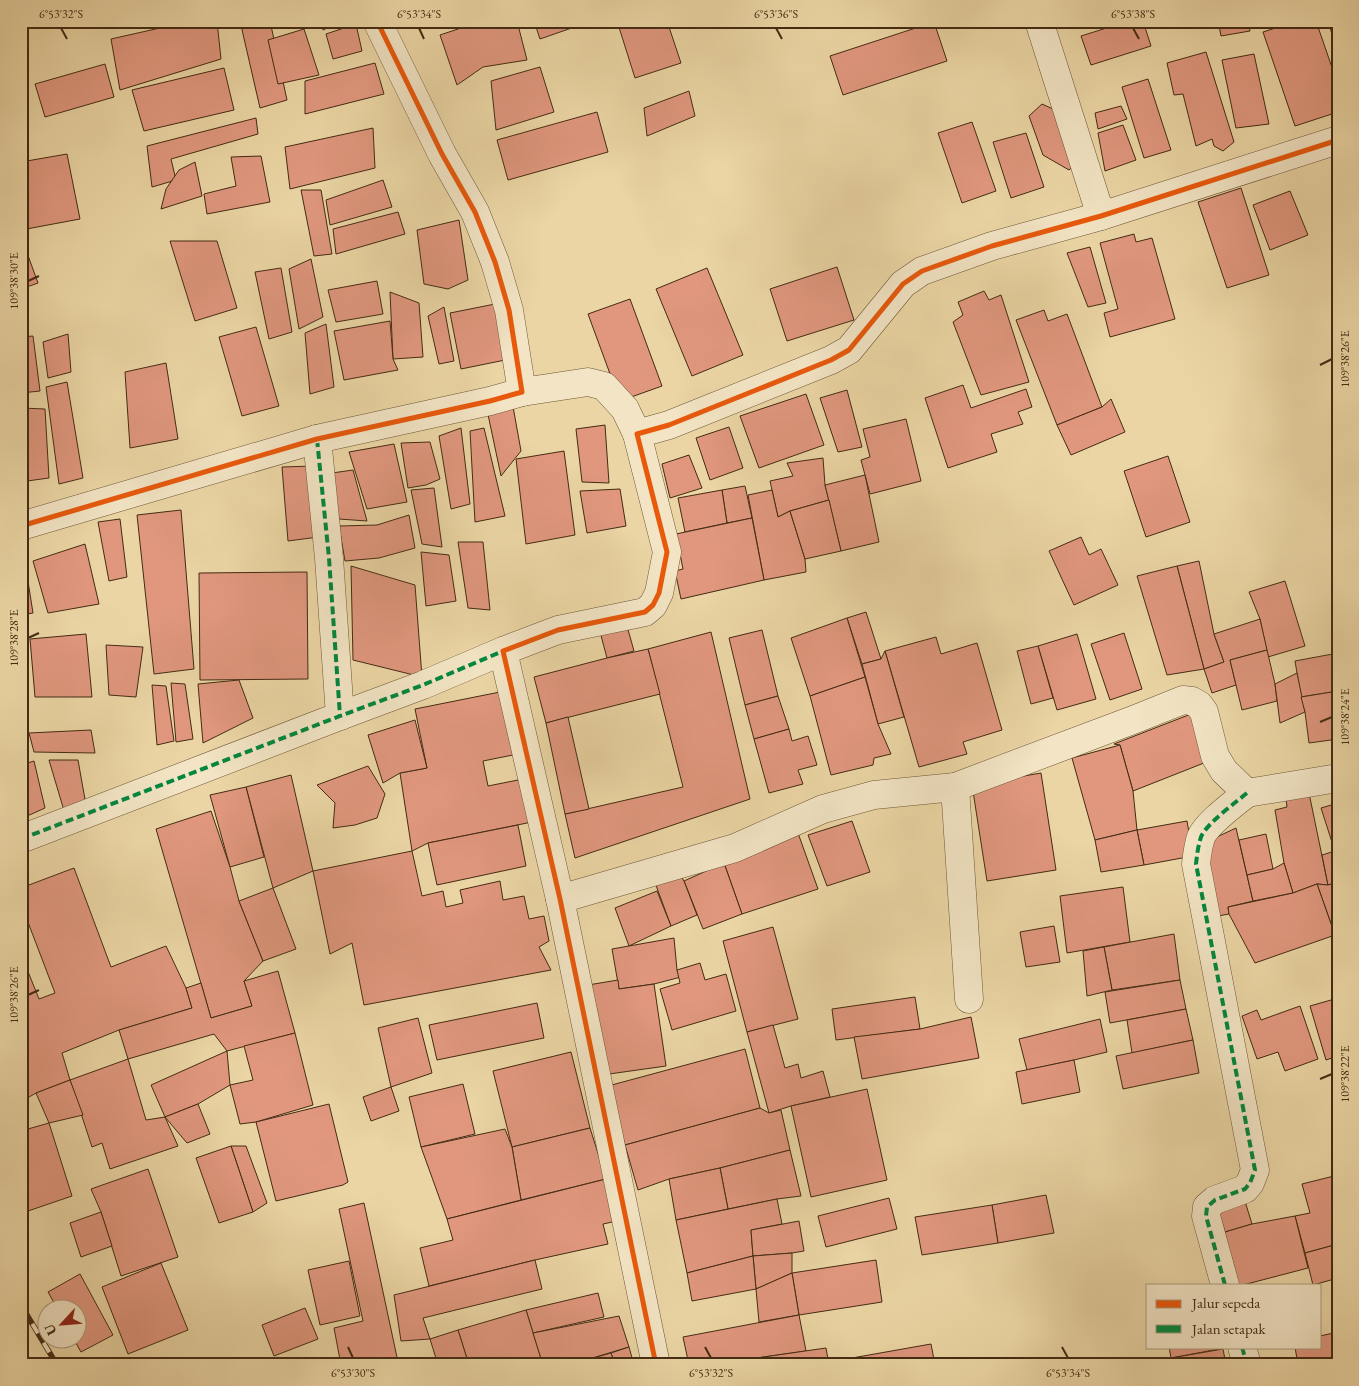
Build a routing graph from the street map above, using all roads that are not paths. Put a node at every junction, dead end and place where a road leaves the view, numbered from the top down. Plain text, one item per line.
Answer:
1 (376, 21) edge
2 (1039, 21) edge
3 (1338, 140) edge
4 (1101, 216) junction
5 (522, 392) junction
6 (637, 434) junction
7 (317, 440) junction
8 (21, 526) edge
9 (508, 671) junction
10 (340, 716) junction
11 (1338, 778) edge
12 (955, 787) junction
13 (1247, 793) junction
14 (21, 839) edge
15 (560, 900) junction
16 (969, 999) dead end
17 (1225, 1284) edge
18 (1242, 1348) edge
19 (656, 1365) edge
20 (1247, 1365) edge

1 - 5 street
2 - 4 street
3 - 4 street
4 - 6 street
5 - 6 street
5 - 7 street
6 - 9 street
7 - 8 street
7 - 10 street
9 - 10 street
9 - 15 street
10 - 14 street
11 - 13 street
12 - 13 street
12 - 15 street
12 - 16 street
13 - 17 street
15 - 19 street
18 - 20 street

